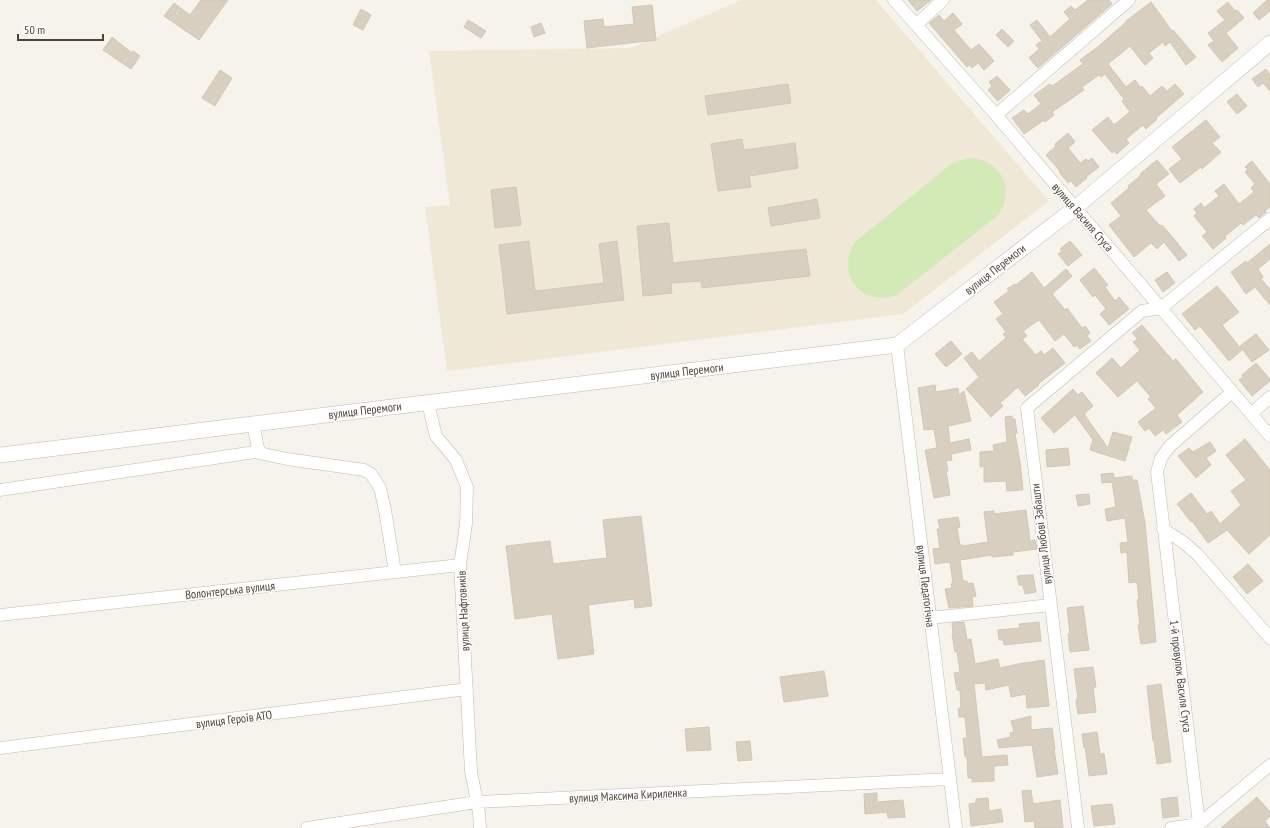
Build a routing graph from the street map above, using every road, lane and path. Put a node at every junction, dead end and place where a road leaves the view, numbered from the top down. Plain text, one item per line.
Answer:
1 (894, 0) edge
2 (943, 0) edge
3 (1129, 0) edge
4 (917, 24) junction
5 (1270, 42) edge
6 (996, 115) junction
7 (1075, 208) junction
8 (1270, 219) edge
9 (1161, 308) junction
10 (897, 345) junction
11 (1232, 392) junction
12 (1270, 397) edge
13 (428, 403) junction
14 (1251, 414) junction
15 (253, 424) junction
16 (1270, 436) edge
17 (255, 452) junction
18 (0, 455) edge
19 (0, 490) edge
20 (1163, 529) junction
21 (460, 565) junction
22 (395, 572) junction
23 (1050, 605) junction
24 (0, 615) edge
25 (930, 618) junction
26 (1270, 638) edge
27 (467, 689) junction
28 (0, 748) edge
29 (1270, 765) edge
30 (950, 779) junction
31 (477, 802) junction
32 (1199, 824) junction
33 (307, 828) edge
34 (480, 828) edge
35 (956, 828) edge
36 (1078, 828) edge
37 (1171, 828) edge

1 - 4 street, вулиця Василя Стуса
2 - 4 street
3 - 6 street
4 - 6 street, вулиця Василя Стуса
5 - 7 street, вулиця Перемоги
6 - 7 street, вулиця Василя Стуса
7 - 9 street, вулиця Василя Стуса
7 - 10 street, вулиця Перемоги
8 - 9 street
9 - 11 street, вулиця Василя Стуса
9 - 23 street, вулиця Любові Забашти
10 - 13 street, вулиця Перемоги
10 - 25 street, вулиця Педагогічна
11 - 14 street, вулиця Василя Стуса
11 - 20 street, 1-й провулок Василя Стуса
12 - 14 street
13 - 15 street, вулиця Перемоги
13 - 21 street, вулиця Нафтовиків
14 - 16 street, вулиця Василя Стуса
15 - 17 street
15 - 18 street, вулиця Перемоги
17 - 19 street
17 - 22 street
20 - 26 street
20 - 32 street, 1-й провулок Василя Стуса
21 - 22 street, Волонтерська вулиця
21 - 27 street, вулиця Нафтовиків
22 - 24 street, Волонтерська вулиця
23 - 25 street
23 - 36 street, вулиця Любові Забашти
25 - 30 street, вулиця Педагогічна
27 - 28 street, вулиця Героїв АТО
27 - 31 street, вулиця Нафтовиків
29 - 32 street
30 - 31 street, вулиця Максима Кириленка
30 - 35 street, вулиця Педагогічна
31 - 33 street, вулиця Максима Кириленка
31 - 34 street, вулиця Нафтовиків
32 - 37 street

